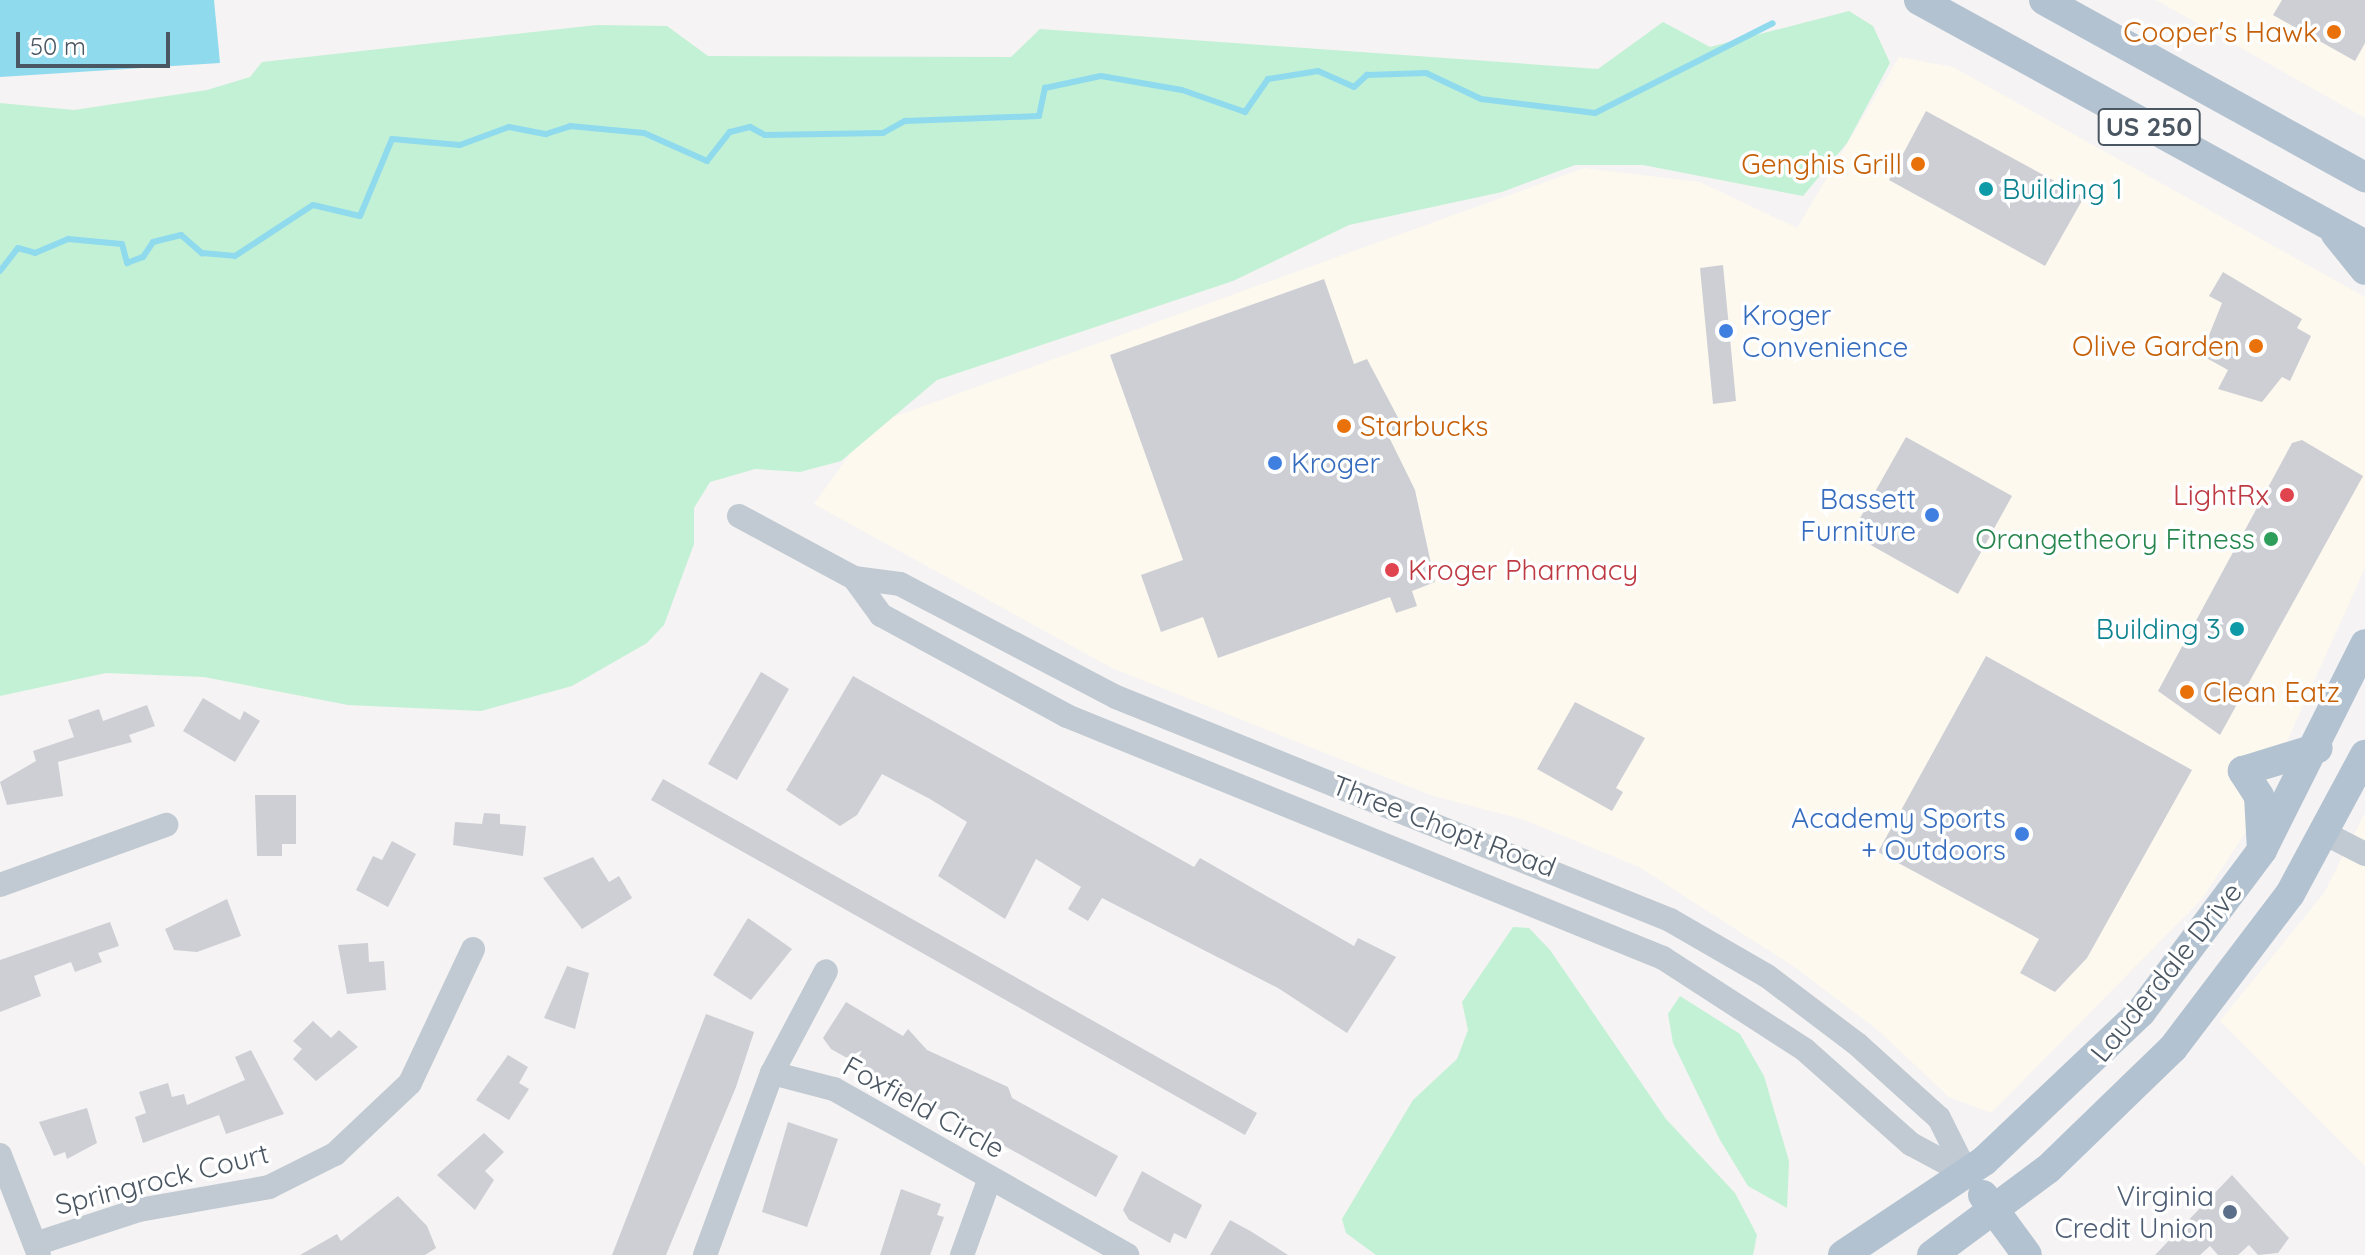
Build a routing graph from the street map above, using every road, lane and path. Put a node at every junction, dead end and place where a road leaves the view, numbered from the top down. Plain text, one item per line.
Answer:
1 (2039, 1) edge
2 (1936, 3) edge
3 (2365, 177) edge
4 (2330, 227) junction
5 (2365, 245) edge
6 (2365, 270) edge
7 (739, 516) dead end
8 (854, 578) junction
9 (2365, 644) edge
10 (2318, 748) junction
11 (2365, 755) edge
12 (166, 825) dead end
13 (2326, 834) junction
14 (2262, 850) junction
15 (2365, 854) edge
16 (0, 885) edge
17 (473, 949) dead end
18 (826, 971) dead end
19 (772, 1073) junction
20 (0, 1155) edge
21 (1967, 1174) junction
22 (990, 1178) junction
23 (1994, 1210) junction
24 (37, 1250) edge
25 (705, 1255) edge
26 (962, 1255) edge
27 (1127, 1255) edge
28 (1843, 1255) edge
29 (1932, 1255) edge
30 (2027, 1255) edge

1 - 3 main road, US 250
2 - 4 main road, US 250
4 - 5 main road, US 250
4 - 6 main road
7 - 8 street, Three Chopt Road
8 - 21 street, Three Chopt Road
8 - 21 street, Three Chopt Road
9 - 10 main road, Lauderdale Drive
10 - 14 main road, Lauderdale Drive
10 - 14 main road
11 - 13 main road, Lauderdale Drive
12 - 16 street
13 - 15 street
13 - 23 main road, Lauderdale Drive
14 - 21 main road, Lauderdale Drive
17 - 24 street, Springrock Court
18 - 19 street
19 - 22 street, Foxfield Circle
19 - 25 street
20 - 24 street
21 - 23 main road, Three Chopt Road
21 - 28 main road, Lauderdale Drive
22 - 26 street
22 - 27 street, Foxfield Circle
23 - 29 main road, Lauderdale Drive
23 - 30 main road, Three Chopt Road

